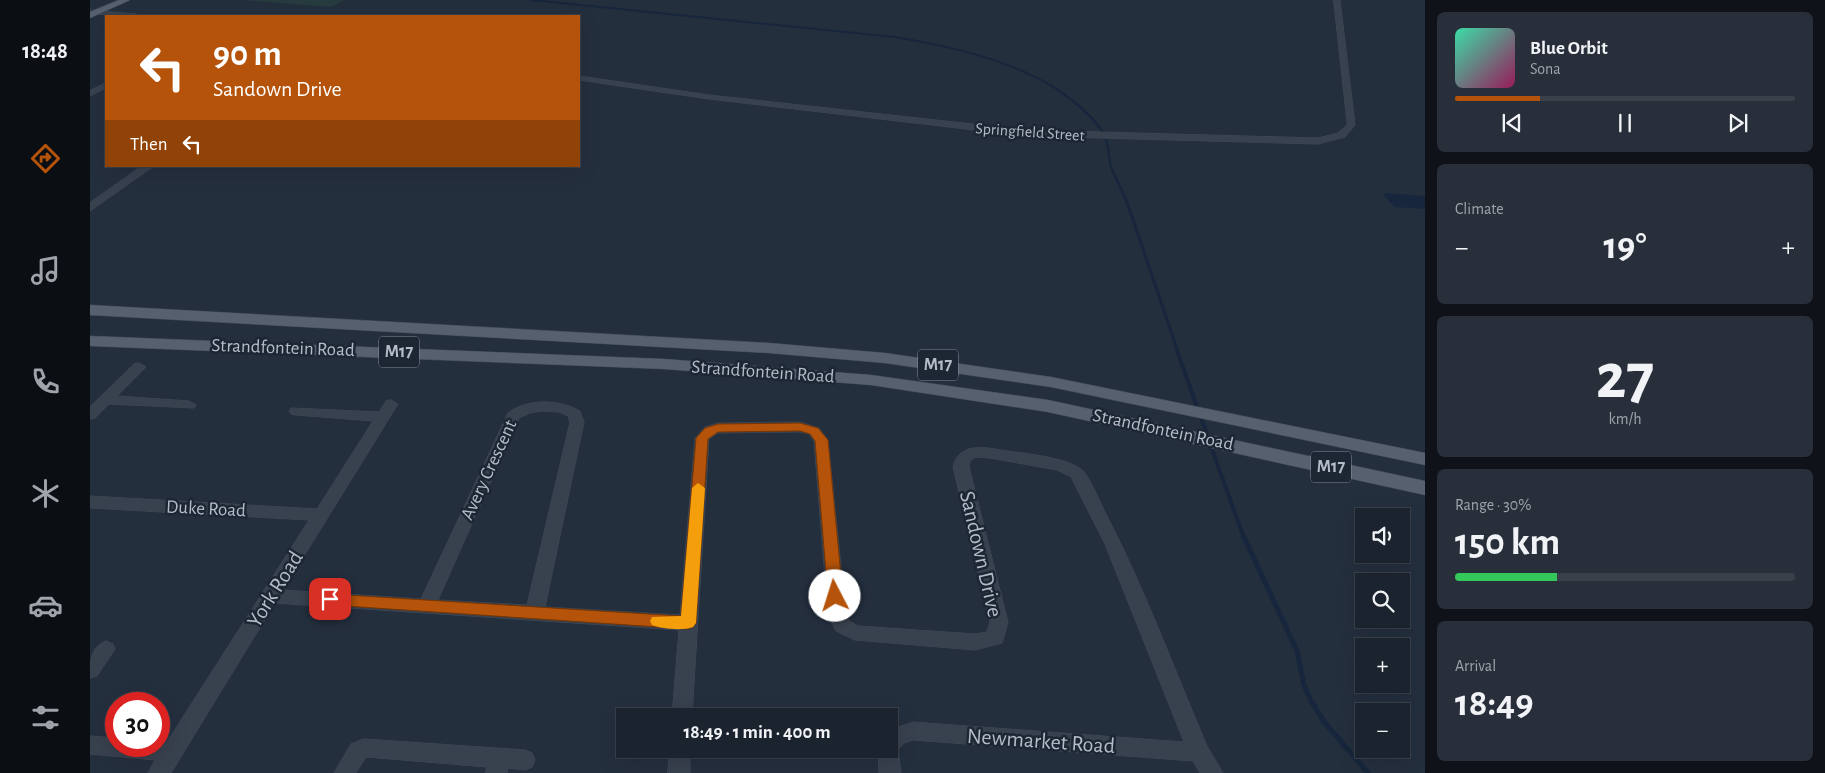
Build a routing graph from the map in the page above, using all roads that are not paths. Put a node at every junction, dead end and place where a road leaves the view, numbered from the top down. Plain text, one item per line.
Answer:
1 (116, 0) edge
2 (126, 0) edge
3 (1337, 0) edge
4 (91, 13) edge
5 (105, 14) joint
6 (120, 15) edge
7 (580, 78) edge
8 (105, 86) edge
9 (90, 94) edge
10 (148, 167) edge
11 (90, 208) edge
12 (90, 310) edge
13 (90, 341) edge
14 (139, 368) dead end
15 (106, 400) junction
16 (189, 405) dead end
17 (296, 411) dead end
18 (90, 415) edge
19 (1425, 459) edge
20 (1425, 488) edge
21 (90, 502) edge
22 (322, 515) junction
23 (270, 596) junction
24 (427, 604) junction
25 (535, 612) junction
26 (688, 623) junction
27 (106, 649) dead end
28 (90, 670) edge
29 (683, 708) edge
30 (898, 735) edge
31 (90, 745) edge
32 (172, 752) junction
33 (1199, 752) junction
34 (680, 758) edge
35 (889, 758) edge
36 (525, 760) dead end
37 (498, 766) edge
38 (159, 773) edge
39 (345, 773) edge
40 (679, 773) edge
41 (890, 773) edge
42 (1212, 773) edge

1 - 4 main road
2 - 4 main road
3 - 7 street, Springfield Street
4 - 5 street
5 - 6 street
8 - 9 street
10 - 11 street
12 - 19 main road, Strandfontein Road / M17
13 - 20 main road, Strandfontein Road / M17
14 - 15 street
15 - 16 street
15 - 18 street
17 - 22 street, York Road
21 - 22 street, Duke Road
22 - 23 street, York Road
23 - 24 street
23 - 32 street, York Road
24 - 25 street
24 - 25 street, Avery Crescent
25 - 26 street
26 - 29 street
26 - 33 street, Sandown Drive
27 - 28 street
30 - 33 street, Newmarket Road
31 - 32 street
32 - 38 street, York Road
33 - 42 street, Sandown Drive
34 - 40 street
35 - 41 street
36 - 37 street
37 - 39 street

